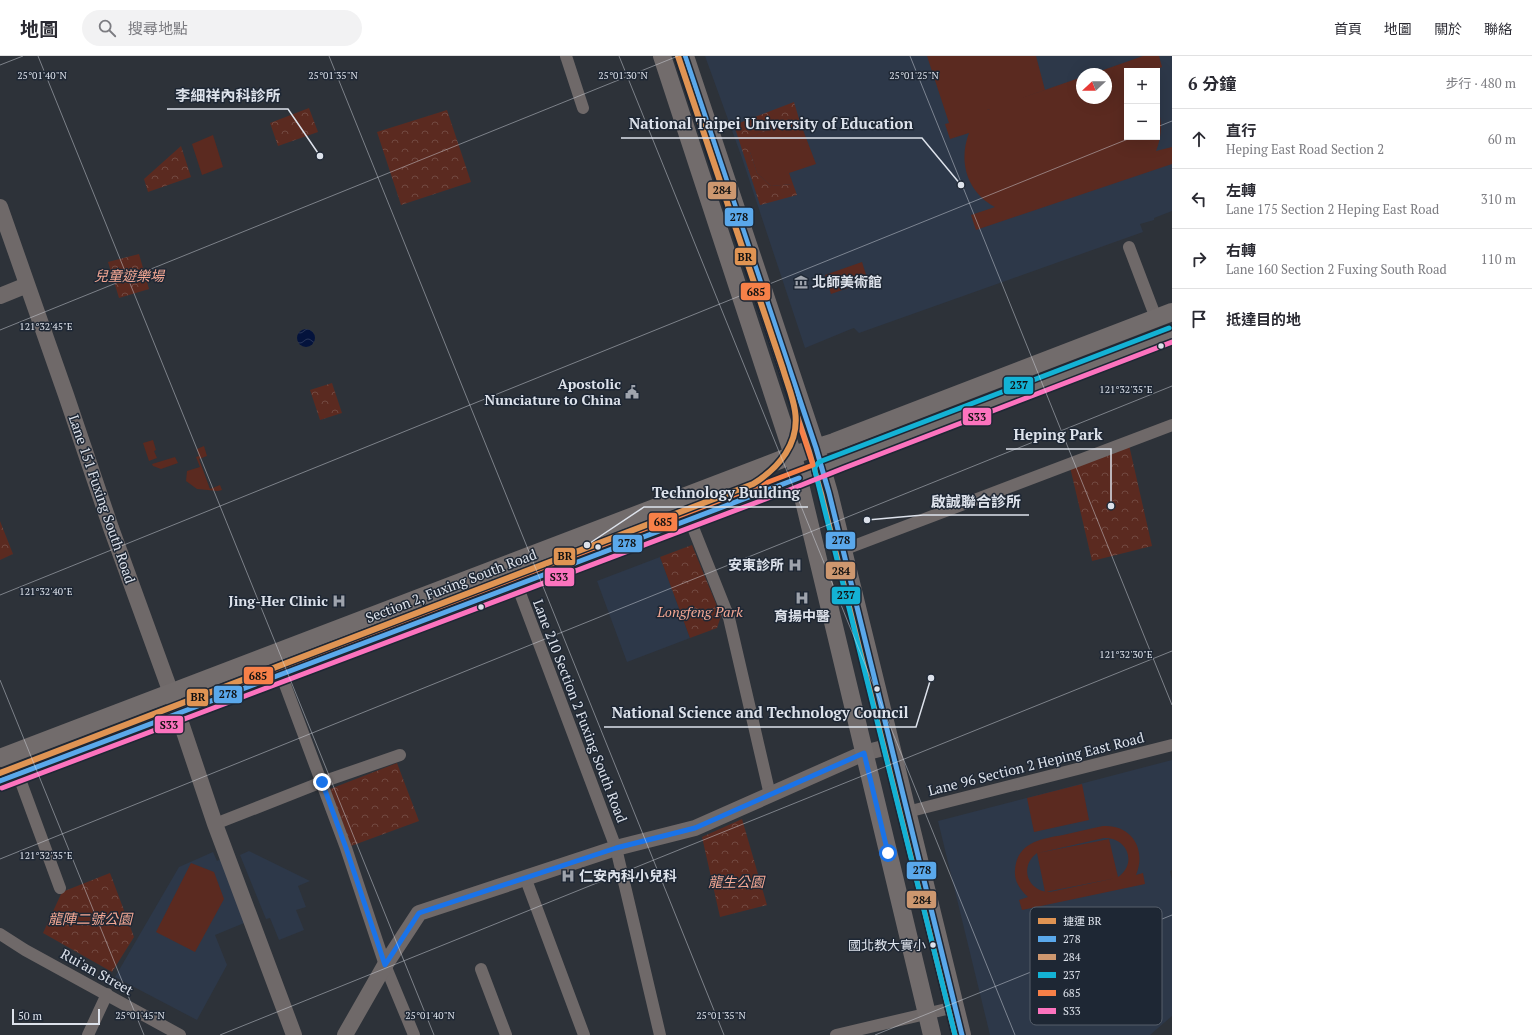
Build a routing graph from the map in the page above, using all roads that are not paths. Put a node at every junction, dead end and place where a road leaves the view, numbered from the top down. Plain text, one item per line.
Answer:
1 (566, 56) edge
2 (662, 56) edge
3 (685, 56) edge
4 (583, 108) dead end
5 (0, 206) edge
6 (1129, 247) dead end
7 (27, 285) junction
8 (0, 296) edge
9 (1164, 315) edge
10 (1172, 335) edge
11 (1172, 425) edge
12 (816, 448) junction
13 (793, 455) junction
14 (822, 469) junction
15 (799, 478) junction
16 (690, 520) junction
17 (843, 550) junction
18 (517, 585) junction
19 (281, 674) junction
20 (171, 693) junction
21 (178, 713) junction
22 (1172, 745) edge
23 (891, 746) junction
24 (864, 753) junction
25 (400, 755) dead end
26 (0, 758) edge
27 (18, 774) junction
28 (0, 781) edge
29 (322, 782) junction
30 (770, 795) junction
31 (907, 812) junction
32 (214, 824) junction
33 (616, 848) junction
34 (525, 878) junction
35 (60, 888) dead end
36 (0, 934) edge
37 (385, 965) junction
38 (481, 969) dead end
39 (107, 994) junction
40 (955, 1007) junction
41 (927, 1013) junction
42 (88, 1035) edge
43 (180, 1035) edge
44 (294, 1035) edge
45 (345, 1035) edge
46 (414, 1035) edge
47 (506, 1035) edge
48 (584, 1035) edge
49 (660, 1035) edge
50 (836, 1035) edge
51 (932, 1035) edge
52 (962, 1035) edge

1 - 4 street
2 - 13 main road
3 - 12 main road
5 - 7 street, Lane 151 Fuxing South Road
6 - 9 street
7 - 8 street
7 - 20 street, Lane 151 Fuxing South Road
9 - 12 main road, Section 2, Fuxing South Road
10 - 14 main road, Section 2, Fuxing South Road
11 - 17 street
12 - 13 main road, Section 2, Fuxing South Road
12 - 14 main road
13 - 15 main road
13 - 20 main road, Section 2, Fuxing South Road
14 - 15 main road, Section 2, Fuxing South Road
14 - 17 main road
15 - 16 main road, Section 2, Fuxing South Road
15 - 24 main road
16 - 18 main road, Section 2, Fuxing South Road
16 - 30 street
17 - 23 main road
18 - 19 main road, Section 2, Fuxing South Road
18 - 33 street, Lane 210 Section 2 Fuxing South Road
19 - 21 main road, Section 2, Fuxing South Road
19 - 29 street
20 - 21 street, Lane 151 Fuxing South Road
20 - 26 main road, Section 2, Fuxing South Road
21 - 27 main road, Section 2, Fuxing South Road
21 - 32 street, Lane 151 Fuxing South Road
22 - 31 street, Lane 96 Section 2 Heping East Road
23 - 24 street
23 - 31 main road
24 - 30 street
24 - 41 main road
25 - 29 street
27 - 28 main road, Section 2, Fuxing South Road
27 - 35 street
29 - 32 street
29 - 37 street
30 - 33 street
31 - 40 main road
32 - 44 street, Lane 151 Fuxing South Road
33 - 34 street
33 - 49 street, Lane 210 Section 2 Fuxing South Road
34 - 37 street
34 - 48 street
36 - 39 street, Rui'an Street
37 - 45 street
37 - 46 street
38 - 47 street
39 - 42 street
39 - 43 street, Rui'an Street
40 - 41 street
40 - 52 main road
41 - 50 street
41 - 51 main road

